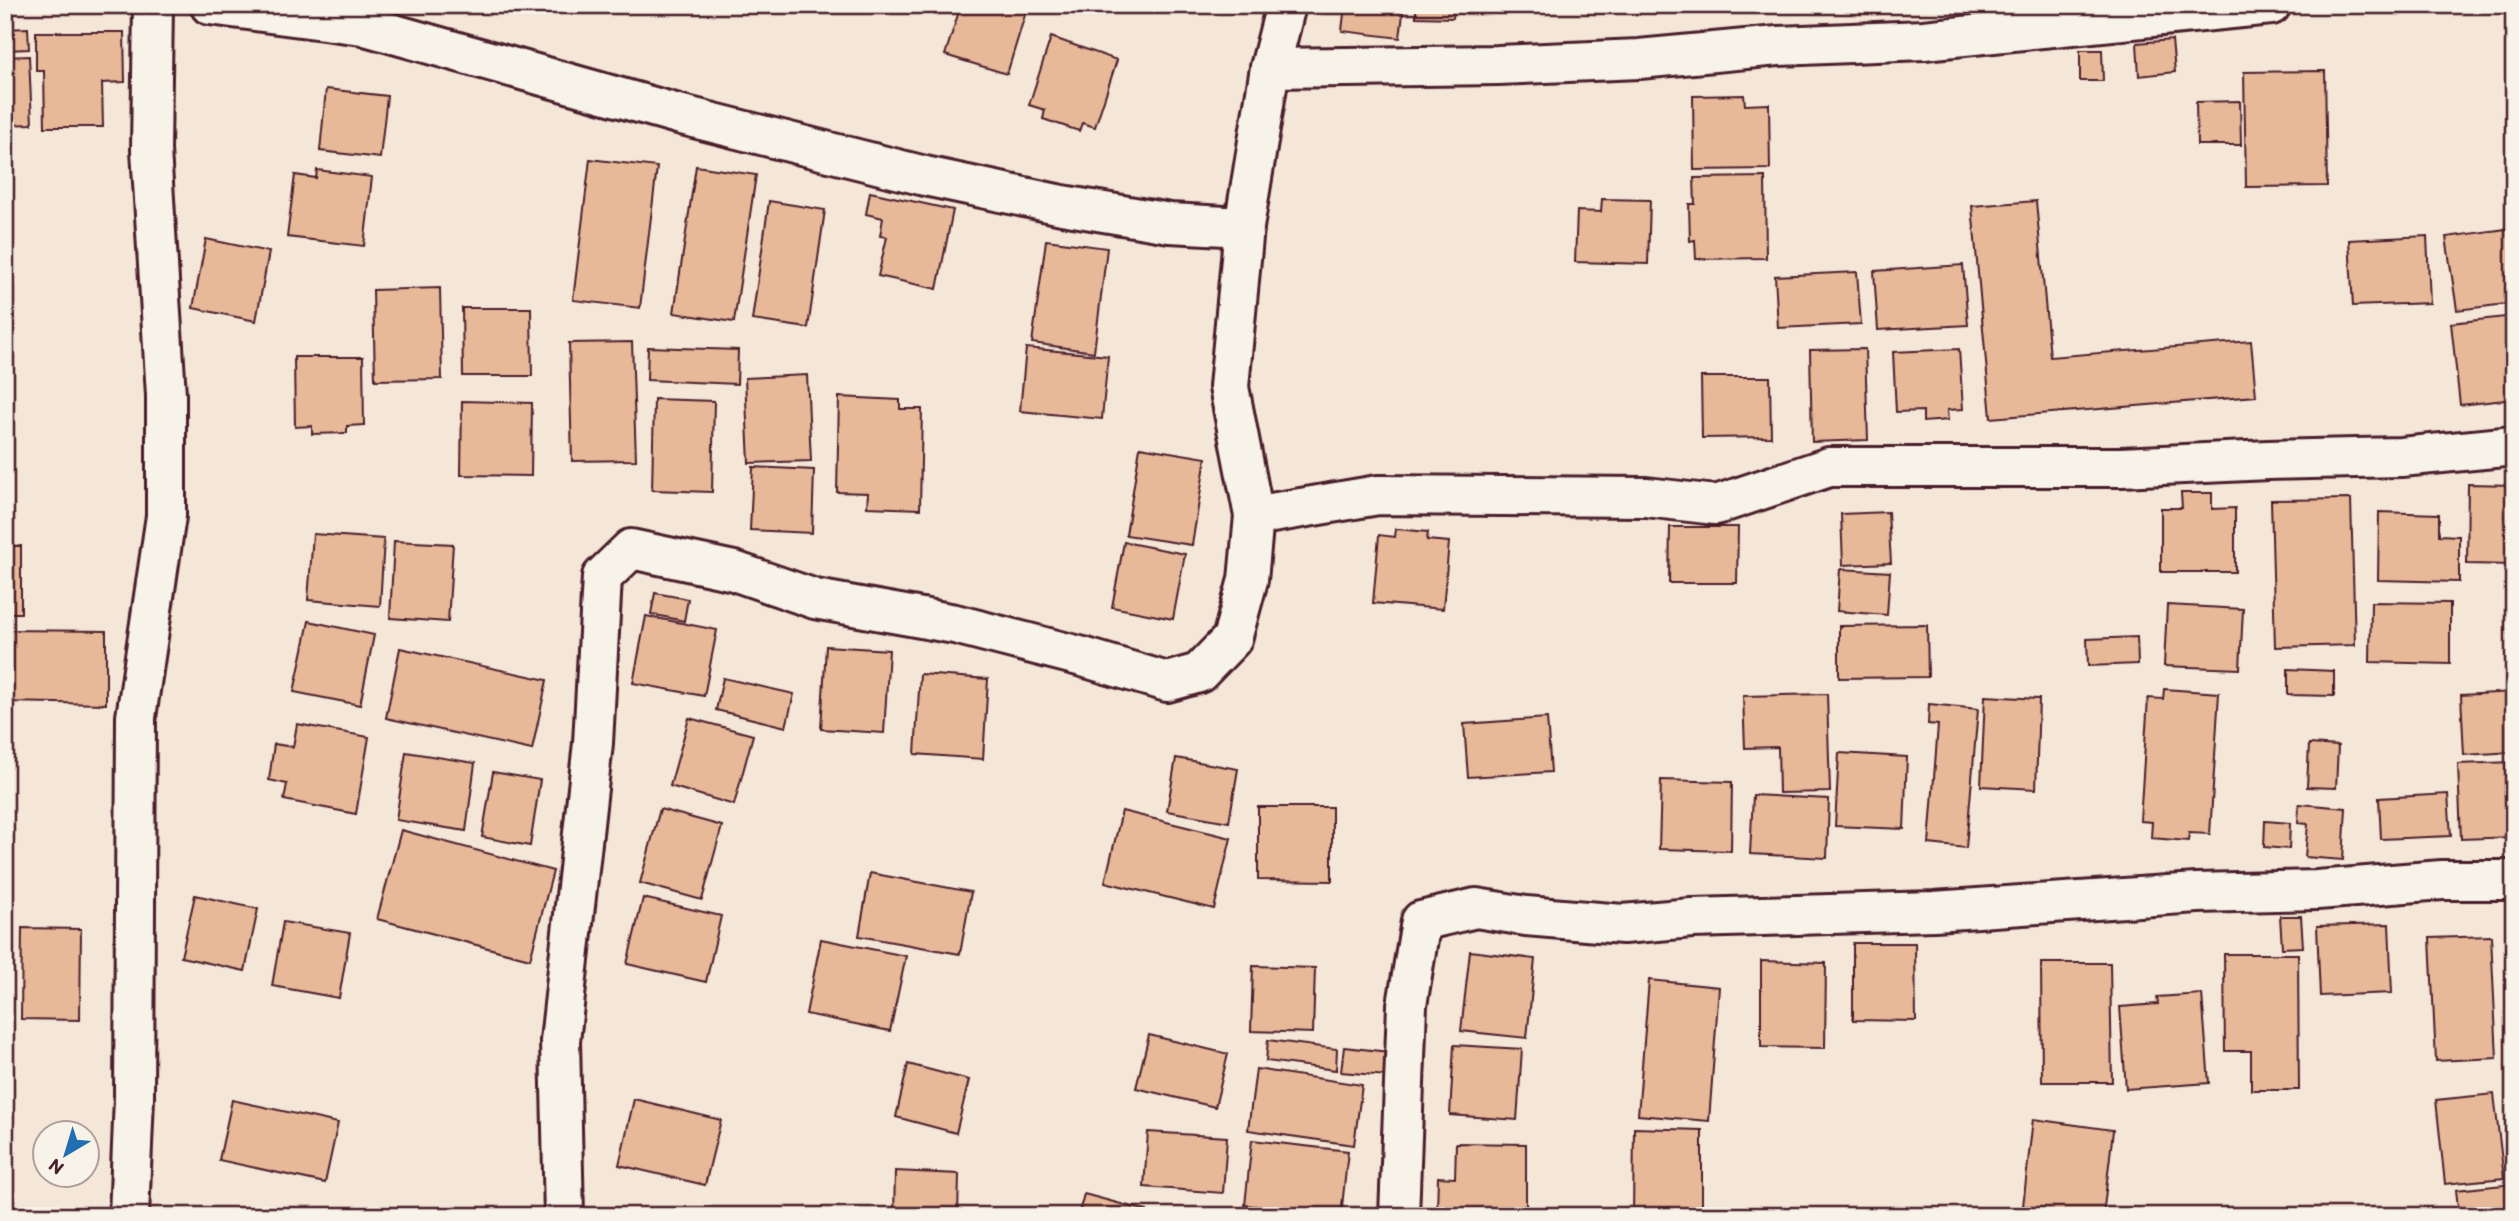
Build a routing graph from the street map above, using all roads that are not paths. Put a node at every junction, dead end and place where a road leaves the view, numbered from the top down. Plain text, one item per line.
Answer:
1 (153, 5) edge
2 (211, 5) edge
3 (1286, 5) edge
4 (2272, 5) edge
5 (1270, 68) junction
6 (1244, 227) junction
7 (2514, 446) edge
8 (1254, 516) junction
9 (2514, 880) edge
10 (128, 1216) edge
11 (564, 1216) edge
12 (1399, 1216) edge

1 - 10 street
2 - 6 street
3 - 5 street
4 - 5 street
5 - 6 street
6 - 8 street
7 - 8 street
8 - 11 street
9 - 12 street

